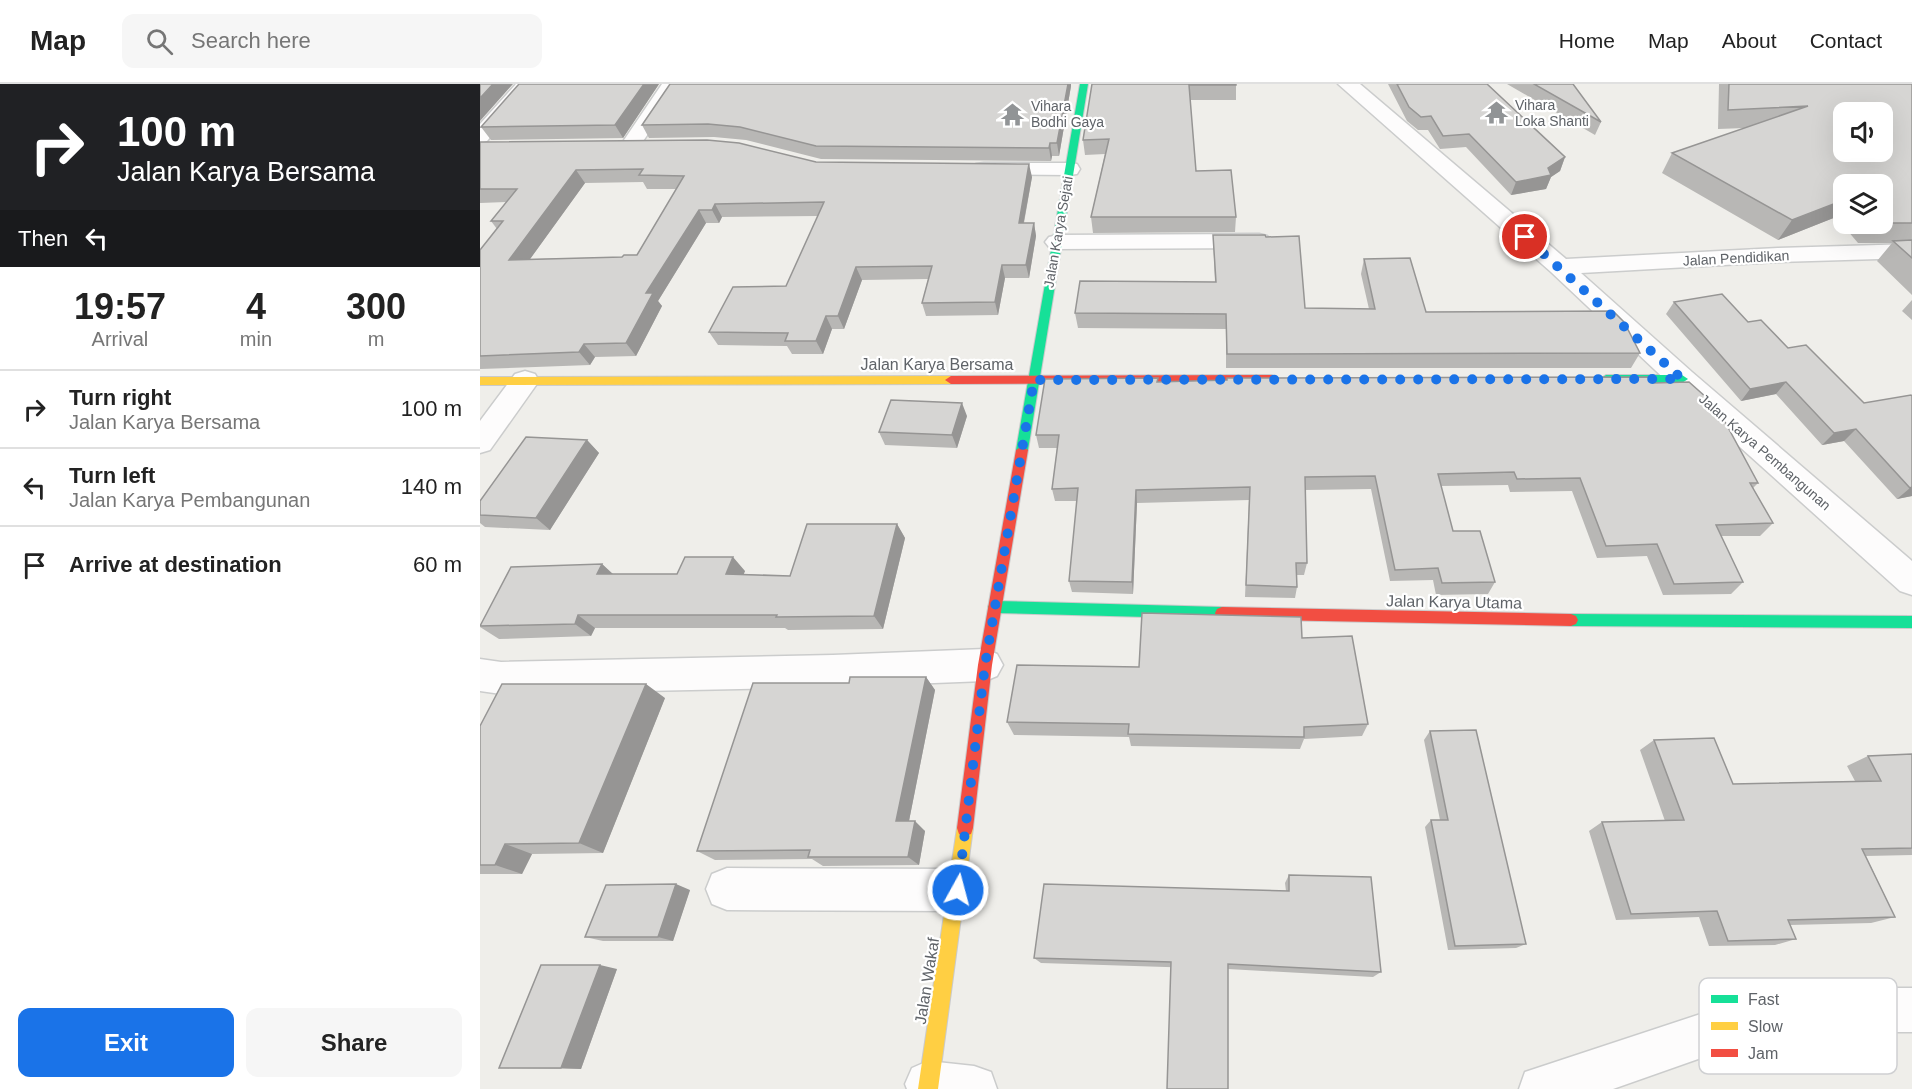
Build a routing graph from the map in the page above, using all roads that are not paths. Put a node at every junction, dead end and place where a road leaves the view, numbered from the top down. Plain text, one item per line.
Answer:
1 (526, 84) edge
2 (672, 84) edge
3 (1084, 84) edge
4 (1348, 84) edge
5 (651, 145) edge
6 (484, 146) edge
7 (608, 146) edge
8 (630, 146) junction
9 (966, 168) edge
10 (1069, 169) junction
11 (1269, 241) edge
12 (1057, 242) junction
13 (1912, 251) edge
14 (1560, 267) junction
15 (1281, 379) edge
16 (1588, 379) edge
17 (1682, 379) junction
18 (1034, 380) junction
19 (480, 381) edge
20 (525, 381) junction
21 (480, 442) edge
22 (1912, 581) edge
23 (995, 607) junction
24 (1912, 622) edge
25 (985, 665) junction
26 (480, 675) edge
27 (727, 889) dead end
28 (958, 890) junction
29 (1699, 1037) edge
30 (928, 1086) edge
31 (974, 1089) edge
32 (1542, 1089) edge

1 - 6 street
2 - 8 street
3 - 10 street, Jalan Karya Sejati
4 - 14 street, Jalan Karya Pembangunan
5 - 8 street
7 - 8 street
9 - 10 street
10 - 12 street, Jalan Karya Sejati
11 - 12 street
12 - 18 street, Jalan Karya Sejati
13 - 14 street, Jalan Pendidikan
14 - 17 street, Jalan Karya Pembangunan
15 - 18 street, Jalan Karya Bersama
16 - 17 street
17 - 22 street, Jalan Karya Pembangunan
18 - 20 street, Jalan Karya Bersama
18 - 23 street, Jalan Wakaf
19 - 20 street, Jalan Karya Bersama
20 - 21 street
23 - 24 street, Jalan Karya Utama
23 - 25 street, Jalan Wakaf
25 - 26 street
25 - 28 street, Jalan Wakaf
27 - 28 street
28 - 30 street, Jalan Wakaf
29 - 32 street
30 - 31 street

